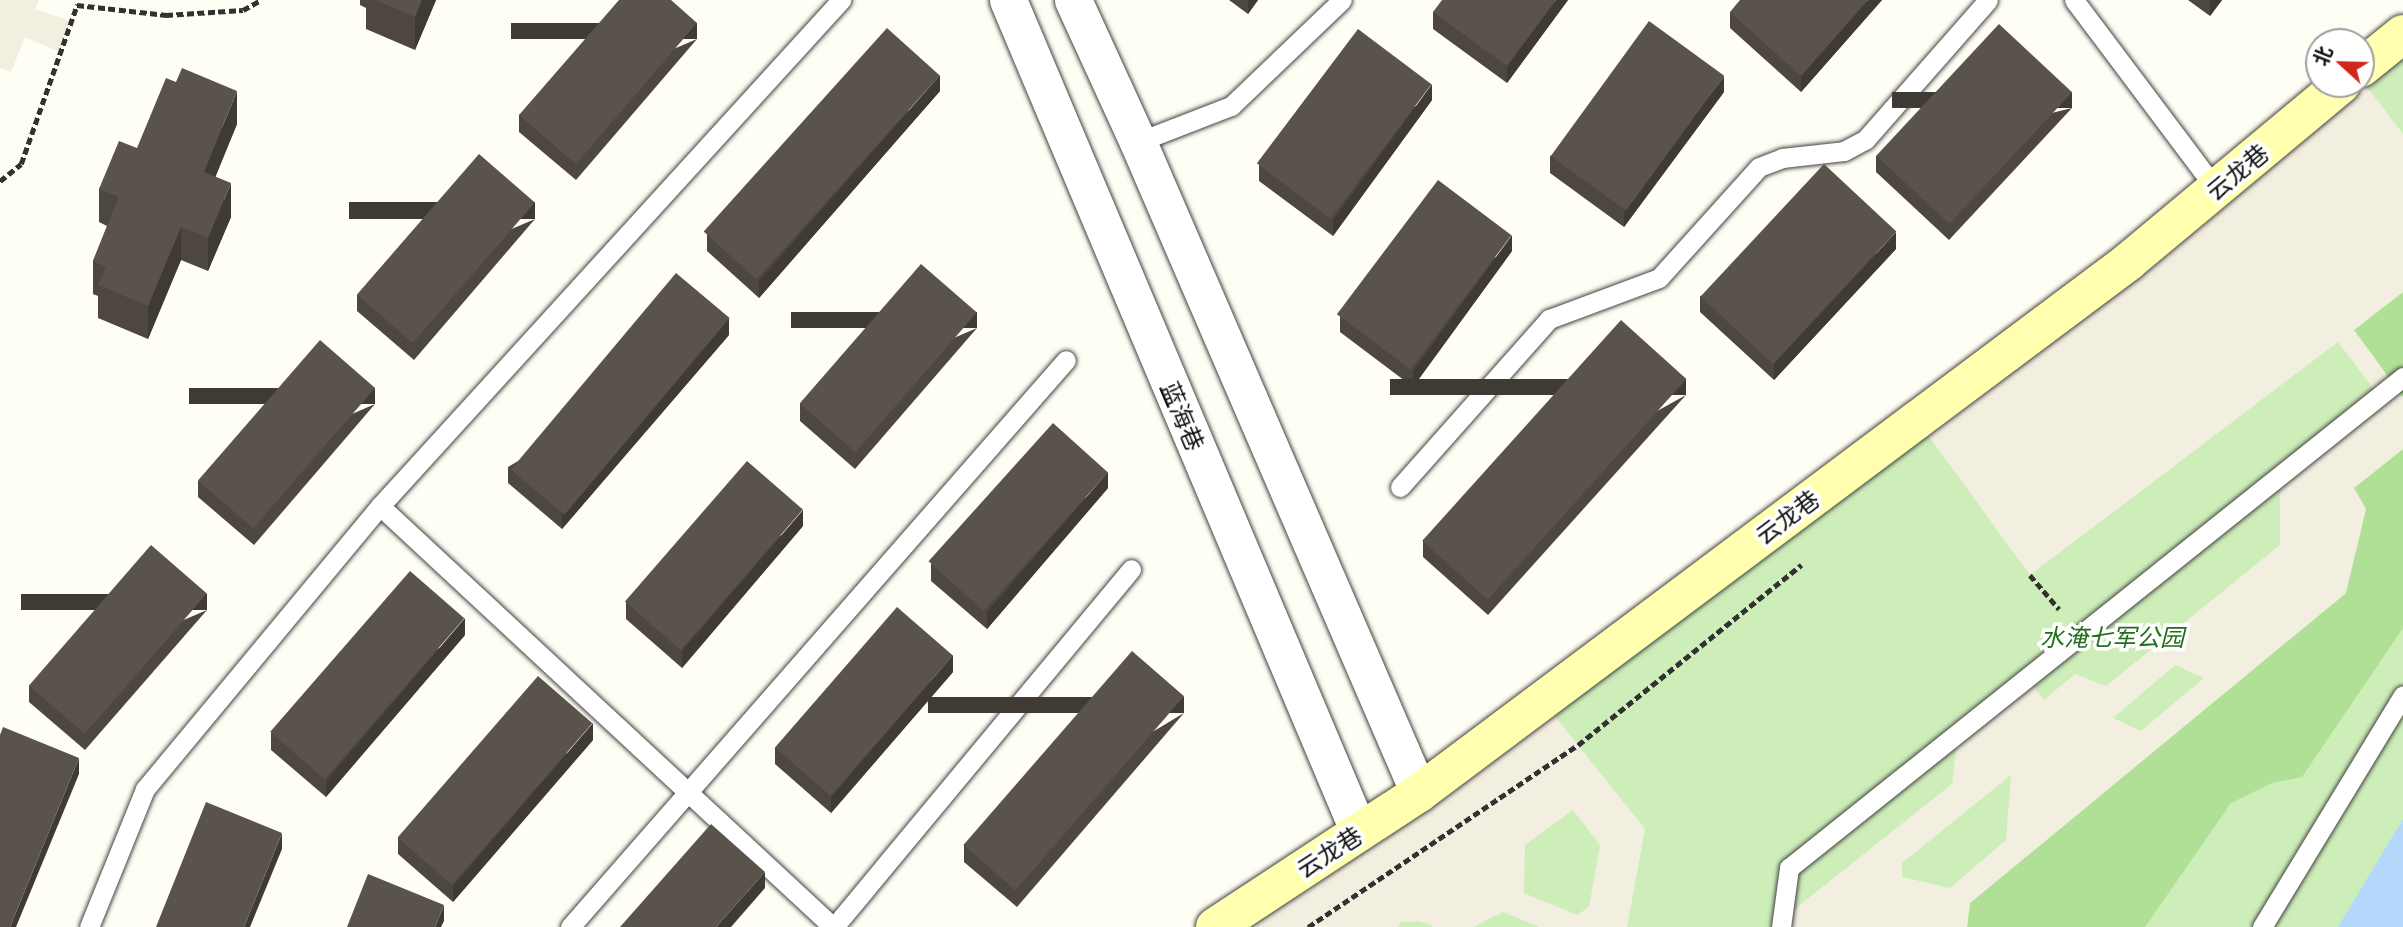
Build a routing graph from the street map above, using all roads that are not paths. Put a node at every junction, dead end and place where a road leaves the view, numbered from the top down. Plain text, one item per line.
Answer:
1 (841, 0) edge
2 (1008, 0) edge
3 (1073, 0) edge
4 (1342, 0) edge
5 (1988, 0) edge
6 (2074, 0) edge
7 (2403, 34) edge
8 (2375, 57) edge
9 (2325, 98) edge
10 (1138, 142) junction
11 (2217, 189) junction
12 (1066, 360) dead end
13 (2403, 377) edge
14 (1400, 487) dead end
15 (380, 506) junction
16 (1131, 569) dead end
17 (2403, 695) edge
18 (689, 793) junction
19 (1419, 793) junction
20 (1359, 832) junction
21 (89, 927) edge
22 (570, 927) edge
23 (834, 927) edge
24 (1214, 927) edge
25 (1781, 927) edge
26 (2262, 927) edge

1 - 15 lane
2 - 20 street, 蓝海巷
3 - 10 street
4 - 10 lane
5 - 14 lane
6 - 11 lane
7 - 8 street
9 - 11 street, 云龙巷
10 - 19 street
11 - 19 street, 云龙巷
12 - 18 lane
13 - 25 lane
15 - 18 lane
15 - 21 lane
16 - 23 lane
17 - 26 lane
18 - 22 lane
18 - 23 lane
19 - 20 street, 云龙巷
20 - 24 street, 云龙巷

